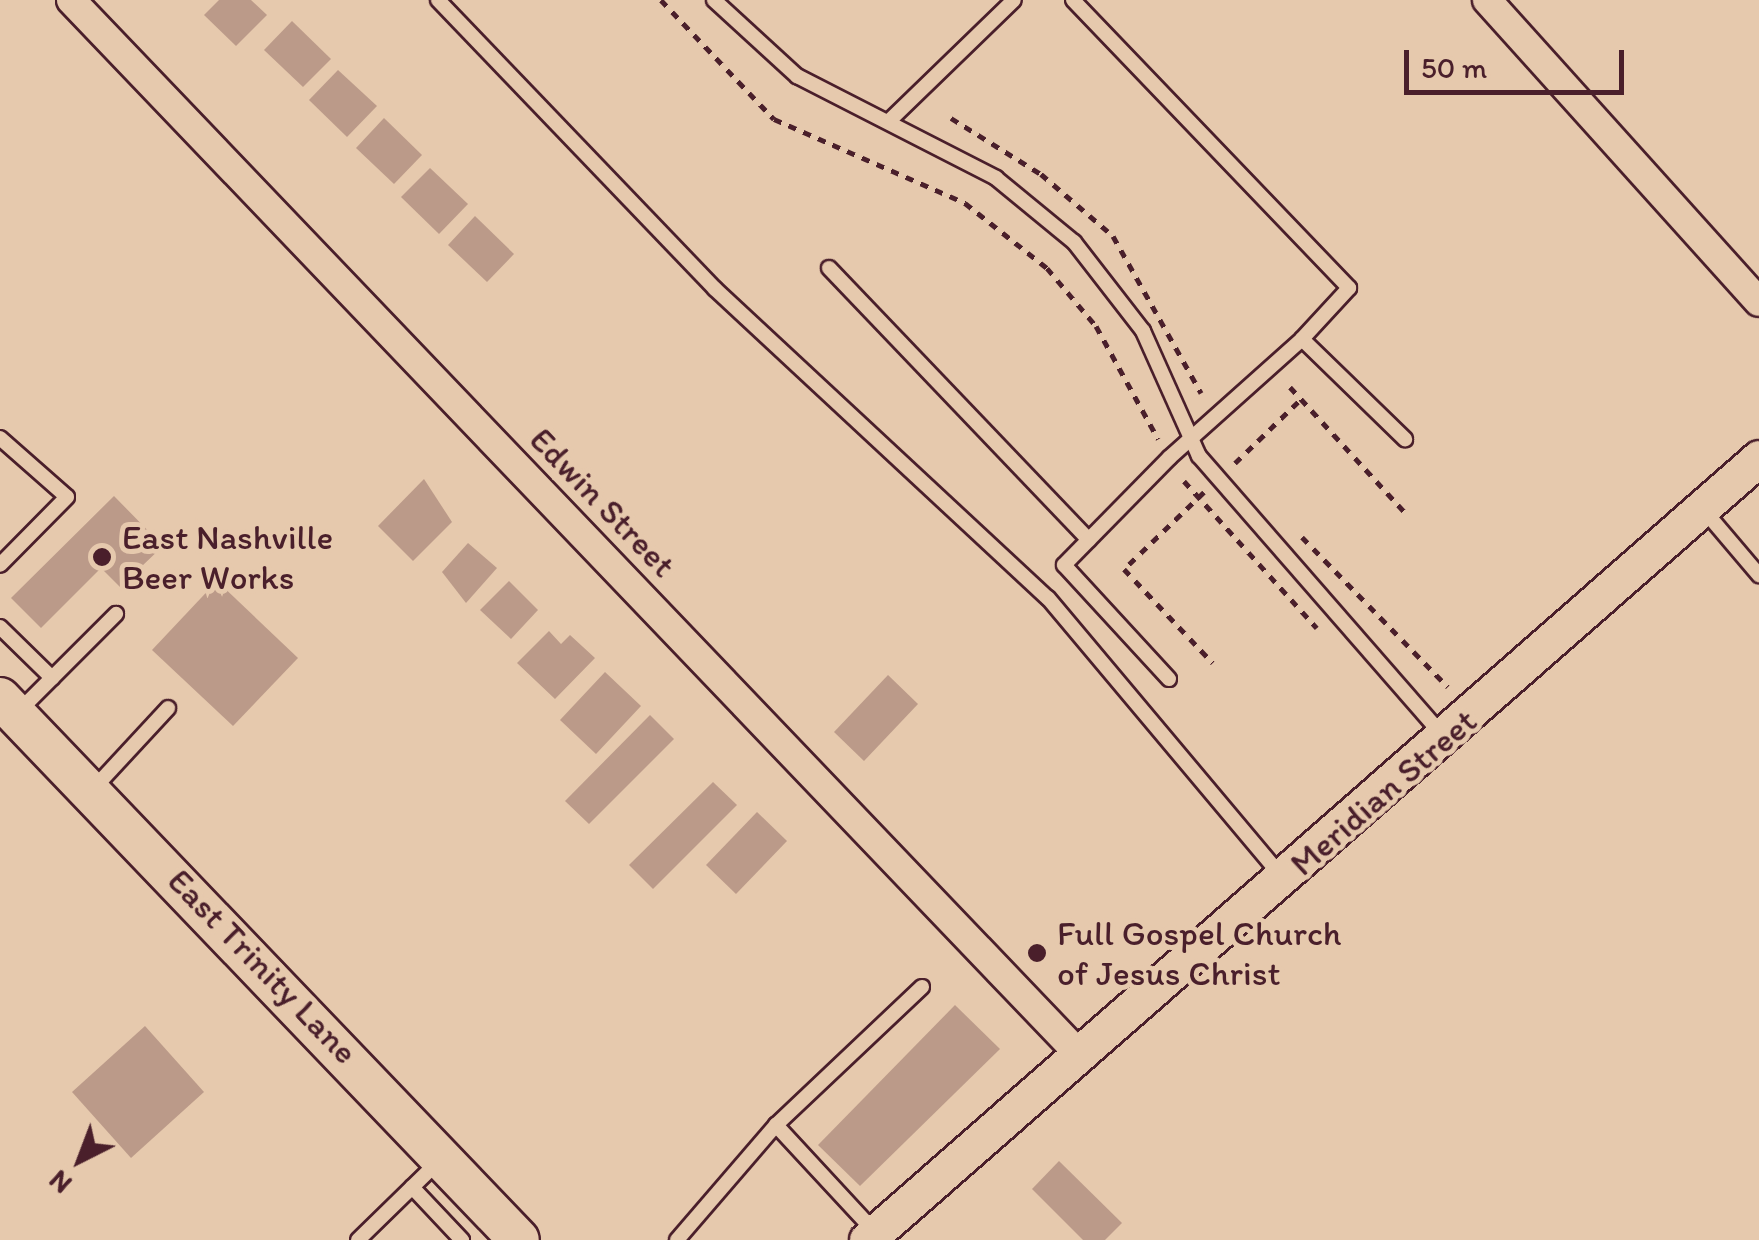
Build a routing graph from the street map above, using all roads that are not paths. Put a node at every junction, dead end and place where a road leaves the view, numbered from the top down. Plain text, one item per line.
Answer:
1 (71, 0) edge
2 (438, 0) edge
3 (714, 0) edge
4 (1014, 0) edge
5 (1072, 0) edge
6 (1487, 0) edge
7 (888, 122) junction
8 (829, 268) dead end
9 (1759, 302) edge
10 (1302, 339) junction
11 (1190, 437) junction
12 (0, 438) edge
13 (1405, 439) dead end
14 (1759, 458) edge
15 (1702, 509) junction
16 (1089, 540) junction
17 (0, 565) edge
18 (1759, 575) edge
19 (116, 614) dead end
20 (0, 628) edge
21 (52, 678) junction
22 (1169, 678) dead end
23 (168, 708) dead end
24 (5, 713) edge
25 (1445, 737) junction
26 (92, 789) junction
27 (1284, 878) junction
28 (922, 987) dead end
29 (1081, 1056) junction
30 (776, 1125) junction
31 (445, 1155) junction
32 (412, 1187) junction
33 (871, 1236) edge
34 (358, 1240) edge
35 (462, 1240) edge
36 (518, 1240) edge
37 (677, 1240) edge

1 - 29 street, Edwin Street
2 - 27 lane
3 - 7 lane
4 - 7 lane
5 - 10 lane
6 - 9 street
7 - 11 lane
8 - 16 lane
10 - 11 lane
10 - 13 lane
11 - 16 lane
11 - 25 lane
12 - 17 lane
14 - 15 street, Meridian Street
15 - 18 lane
15 - 25 street, Meridian Street
16 - 22 lane
19 - 21 lane
20 - 21 lane
21 - 24 lane
23 - 26 lane
24 - 26 main road, East Trinity Lane
25 - 27 street, Meridian Street
26 - 31 main road, East Trinity Lane
27 - 29 street, Meridian Street
28 - 30 lane
29 - 33 street, Meridian Street
30 - 33 lane
30 - 37 lane
31 - 32 lane
31 - 36 main road, East Trinity Lane
32 - 34 lane
32 - 35 lane

